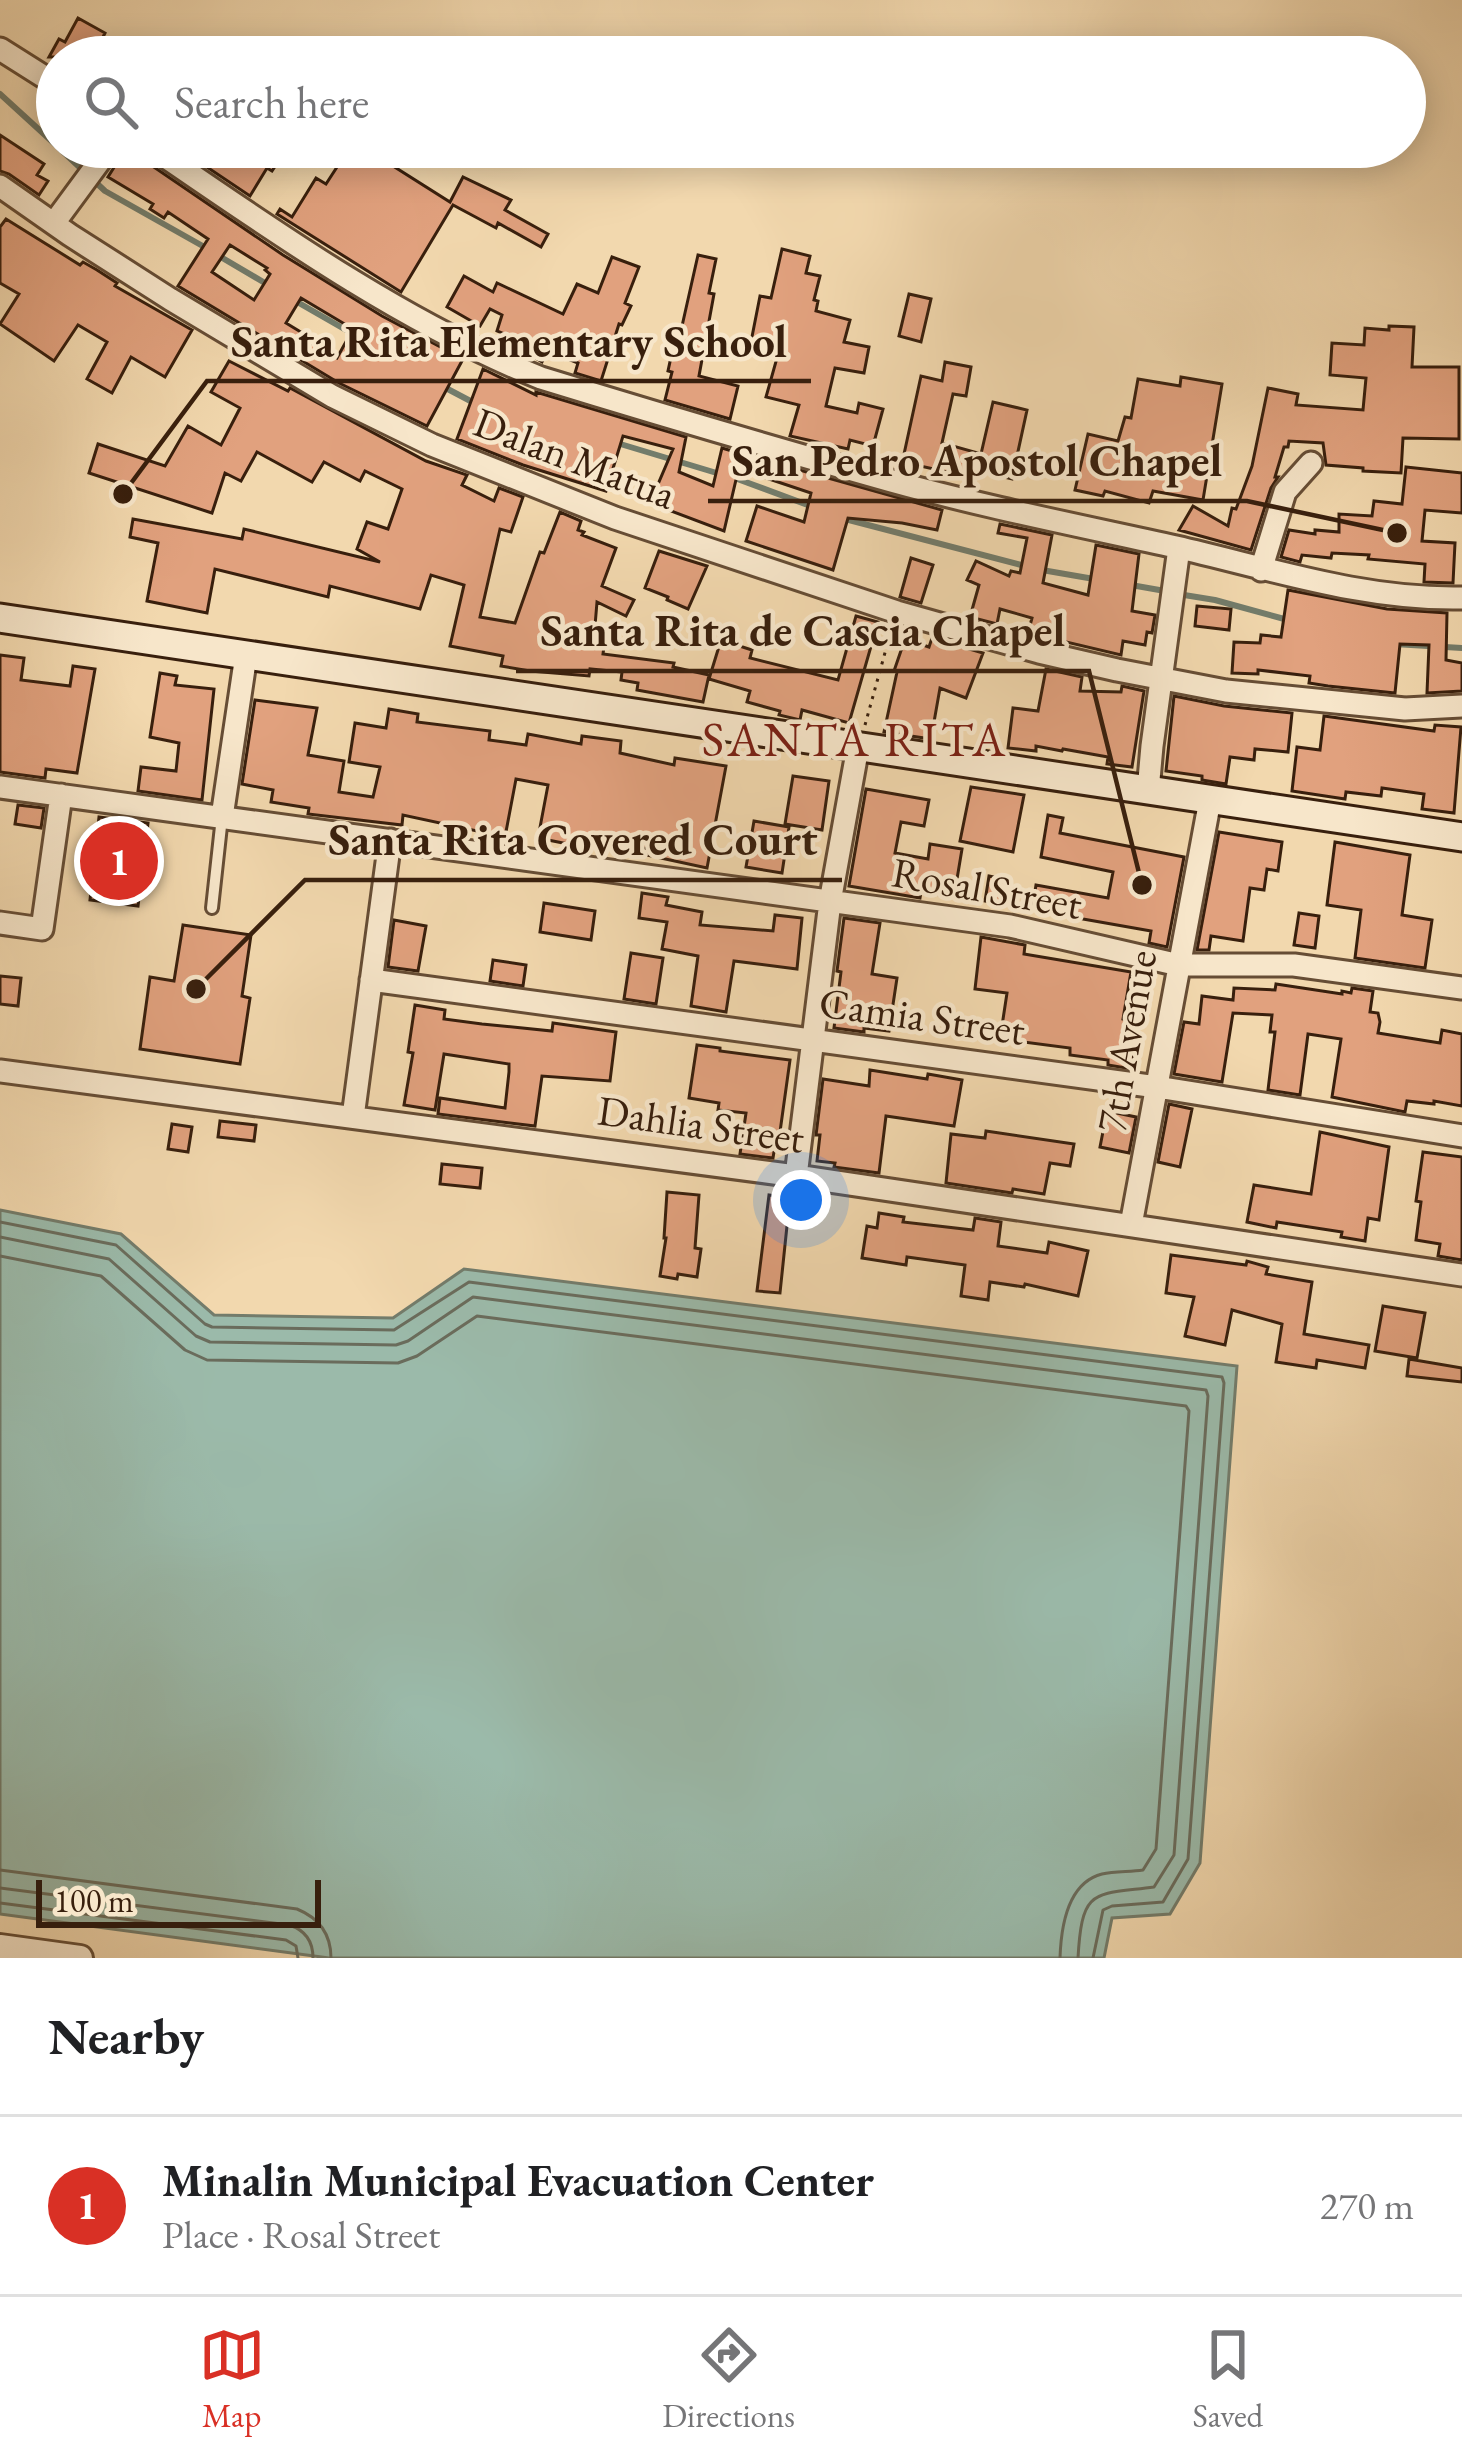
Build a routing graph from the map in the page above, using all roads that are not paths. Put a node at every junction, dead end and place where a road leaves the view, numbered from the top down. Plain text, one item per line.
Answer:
1 (0, 49) edge
2 (36, 72) edge
3 (93, 168) edge
4 (183, 168) edge
5 (0, 186) edge
6 (54, 224) junction
7 (1311, 463) dead end
8 (1180, 548) junction
9 (1261, 570) junction
10 (1462, 598) edge
11 (0, 618) edge
12 (246, 655) junction
13 (1160, 680) junction
14 (1462, 706) edge
15 (858, 747) junction
16 (0, 787) edge
17 (1148, 791) junction
18 (61, 795) junction
19 (1210, 800) junction
20 (222, 817) junction
21 (1462, 837) edge
22 (391, 840) junction
23 (830, 902) junction
24 (212, 908) dead end
25 (0, 922) edge
26 (1179, 965) junction
27 (371, 980) junction
28 (1462, 988) edge
29 (813, 1041) junction
30 (0, 1070) edge
31 (1157, 1087) junction
32 (353, 1117) junction
33 (1462, 1136) edge
34 (796, 1176) junction
35 (1132, 1225) junction
36 (1462, 1275) edge
37 (0, 1948) edge
38 (80, 1958) edge

1 - 2 street
3 - 6 street
4 - 8 street
5 - 6 street, Dalan Matua
6 - 13 street, Dalan Matua
7 - 9 street
8 - 9 street
8 - 13 street
9 - 10 street
11 - 12 main road
12 - 15 main road
12 - 20 street
13 - 14 street, Dalan Matua
13 - 17 street
15 - 17 main road
15 - 23 street
16 - 18 street, Rosal Street
17 - 19 main road
18 - 20 street, Rosal Street
18 - 25 street
19 - 21 main road
19 - 26 street, 7th Avenue
20 - 22 street, Rosal Street
20 - 24 lane
22 - 23 street, Rosal Street
22 - 27 street
23 - 26 street, Rosal Street
23 - 29 street
26 - 28 street, Rosal Street
26 - 31 street, 7th Avenue
27 - 29 street, Camia Street
27 - 32 street
29 - 31 street, Camia Street
29 - 34 street
30 - 32 street, Dahlia Street
31 - 33 street, Camia Street
31 - 35 street, 7th Avenue
32 - 34 street, Dahlia Street
34 - 35 street, Dahlia Street
35 - 36 street, Dahlia Street
37 - 38 street

